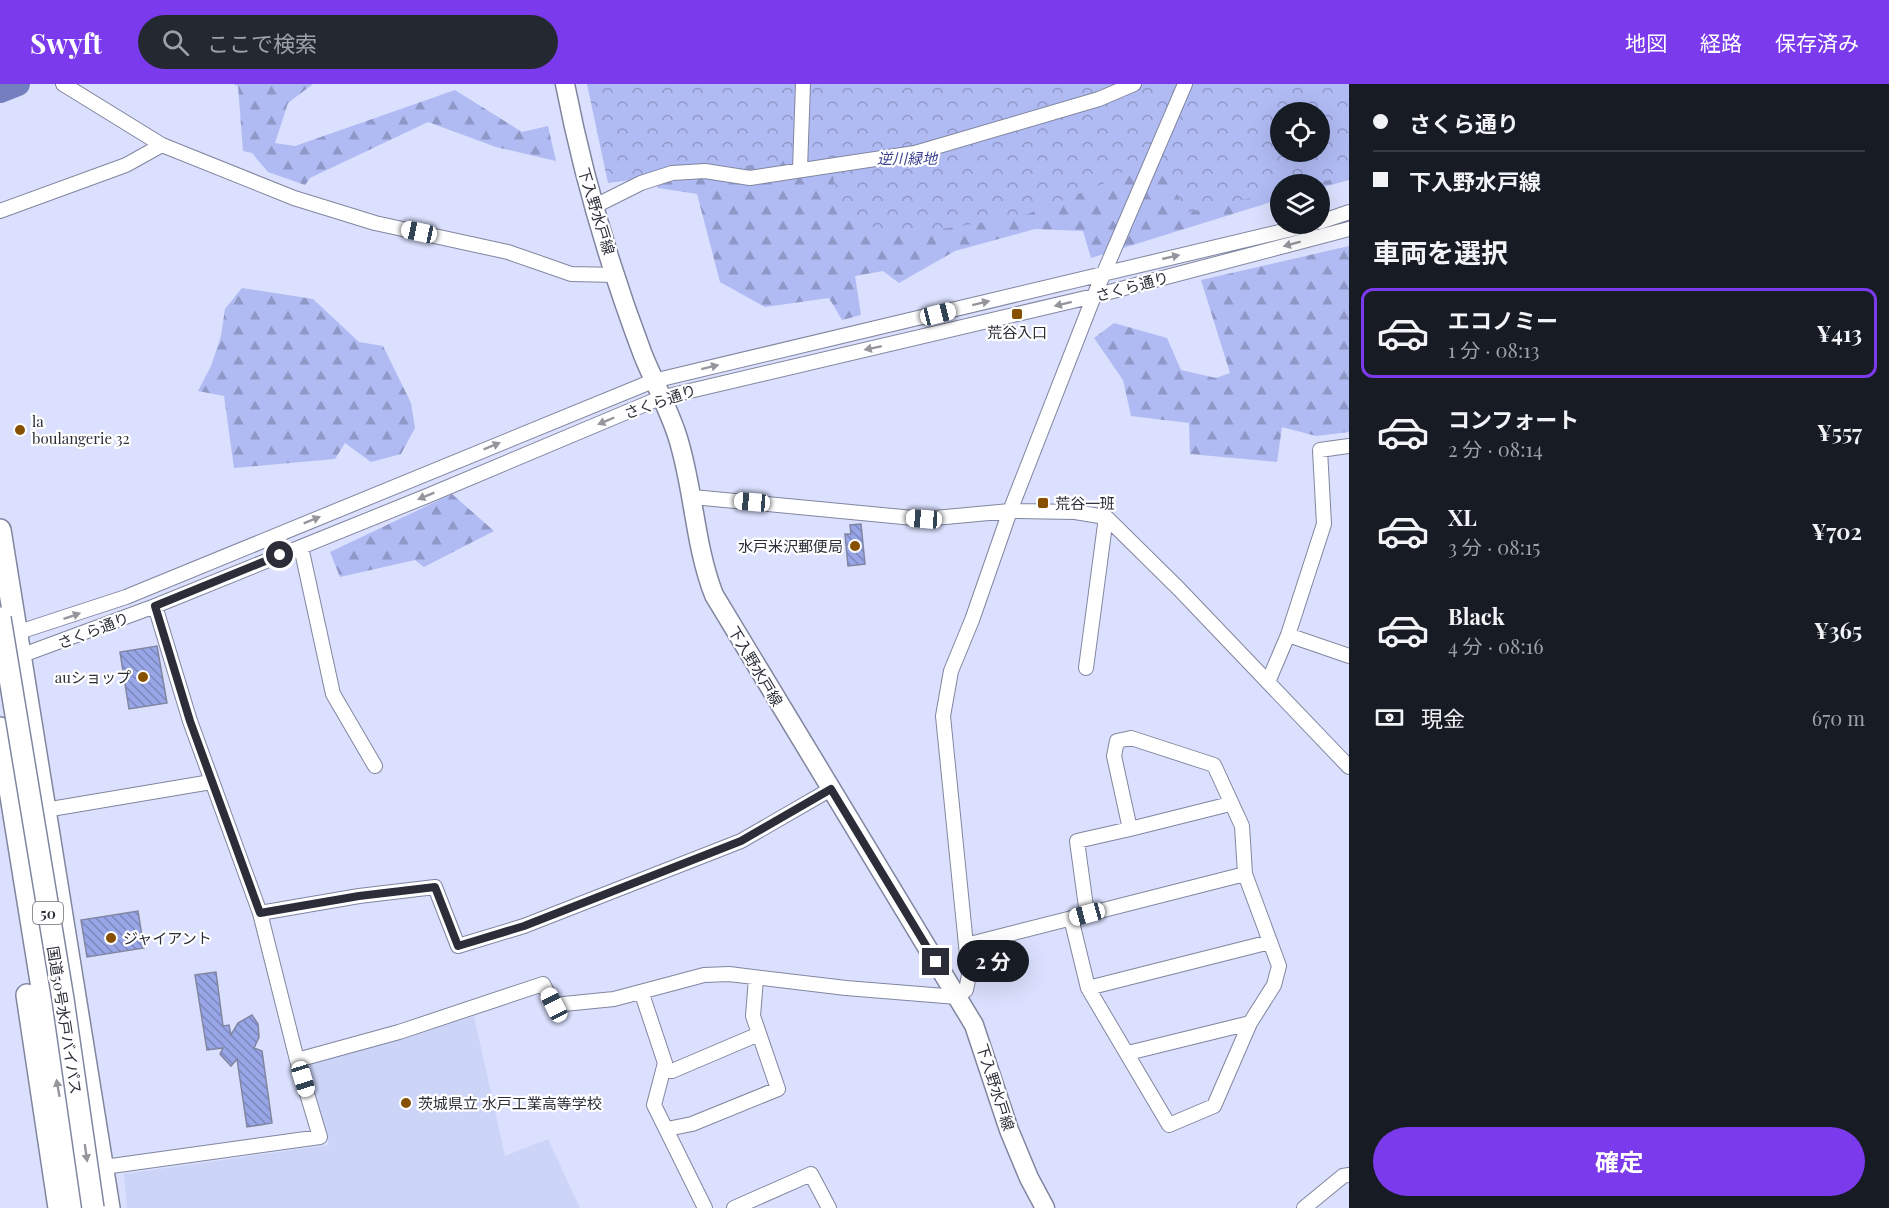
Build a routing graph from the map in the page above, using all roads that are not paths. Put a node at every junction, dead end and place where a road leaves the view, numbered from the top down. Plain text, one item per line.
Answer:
1 (63, 84) edge
2 (565, 84) edge
3 (803, 84) edge
4 (1134, 84) edge
5 (1185, 84) edge
6 (162, 145) junction
7 (800, 169) junction
8 (595, 206) junction
9 (0, 212) edge
10 (1349, 212) edge
11 (1330, 219) edge
12 (1349, 229) edge
13 (1270, 234) edge
14 (1104, 273) junction
15 (617, 275) junction
16 (1094, 296) junction
17 (657, 390) junction
18 (1349, 446) edge
19 (693, 497) junction
20 (1010, 511) junction
21 (1106, 517) junction
22 (0, 531) edge
23 (301, 547) junction
24 (155, 606) junction
25 (0, 618) edge
26 (8, 635) edge
27 (1288, 635) junction
28 (1349, 656) edge
29 (10, 659) edge
30 (1086, 668) dead end
31 (1268, 682) junction
32 (0, 728) edge
33 (375, 766) dead end
34 (1349, 767) edge
35 (211, 782) junction
36 (831, 789) junction
37 (1230, 804) junction
38 (45, 810) junction
39 (0, 815) edge
40 (1130, 829) junction
41 (1245, 874) junction
42 (260, 913) junction
43 (1087, 914) junction
44 (1071, 918) junction
45 (1270, 942) junction
46 (966, 945) junction
47 (756, 978) junction
48 (1088, 988) junction
49 (642, 994) junction
50 (957, 997) junction
51 (1250, 1023) junction
52 (759, 1034) junction
53 (1128, 1053) junction
54 (297, 1060) junction
55 (664, 1070) junction
56 (667, 1129) junction
57 (104, 1167) junction
58 (1349, 1175) edge
59 (749, 1205) edge
60 (59, 1208) edge
61 (75, 1208) edge
62 (93, 1208) edge
63 (109, 1208) edge
64 (705, 1208) edge
65 (734, 1208) edge
66 (829, 1208) edge
67 (1045, 1208) edge
68 (1304, 1208) edge

1 - 6 street
2 - 8 main road, 下入野水戸線
3 - 7 street
4 - 7 street
5 - 14 street
6 - 9 street
6 - 15 street
7 - 8 street
8 - 15 main road, 下入野水戸線
10 - 11 street
12 -> 16 street, さくら通り
14 -> 13 street, さくら通り
14 - 16 street
17 -> 14 street, さくら通り
15 - 17 main road, 下入野水戸線
16 -> 17 street, さくら通り
16 - 20 street
17 - 19 main road, 下入野水戸線
17 -> 23 street, さくら通り
26 -> 17 street, さくら通り
18 - 27 street
19 - 20 street
19 - 36 main road, 下入野水戸線
20 - 21 street
20 - 46 street
21 - 30 street
21 - 31 street
22 - 26 highway
23 - 24 street, さくら通り
23 - 33 street
24 - 29 street, さくら通り
24 - 35 street
25 -> 62 highway, 国道50号水戸バイパス / 50, bridge
26 - 29 highway
27 - 28 street
27 - 31 street
29 - 38 highway
31 - 34 street
61 -> 32 highway, 国道50号水戸バイパス / 50
35 - 38 street
35 - 42 street
36 - 42 street
36 - 50 main road, 下入野水戸線
37 - 40 street
37 - 40 street
37 - 41 street
38 - 57 highway
39 - 60 highway
40 - 43 street
41 - 43 street
41 - 45 street
42 - 54 street
43 - 44 street
44 - 46 street
44 - 48 street
45 - 48 street
45 - 51 street
46 - 50 street
47 - 49 street
47 - 50 street
47 - 52 street
48 - 53 street
49 - 54 street
49 - 55 street
50 - 67 main road, 下入野水戸線
51 - 53 street
51 - 53 street
52 - 55 street
52 - 56 street
54 - 57 street
55 - 56 street
56 - 64 street
57 - 63 highway
58 - 68 street
59 - 65 street
59 - 66 street

